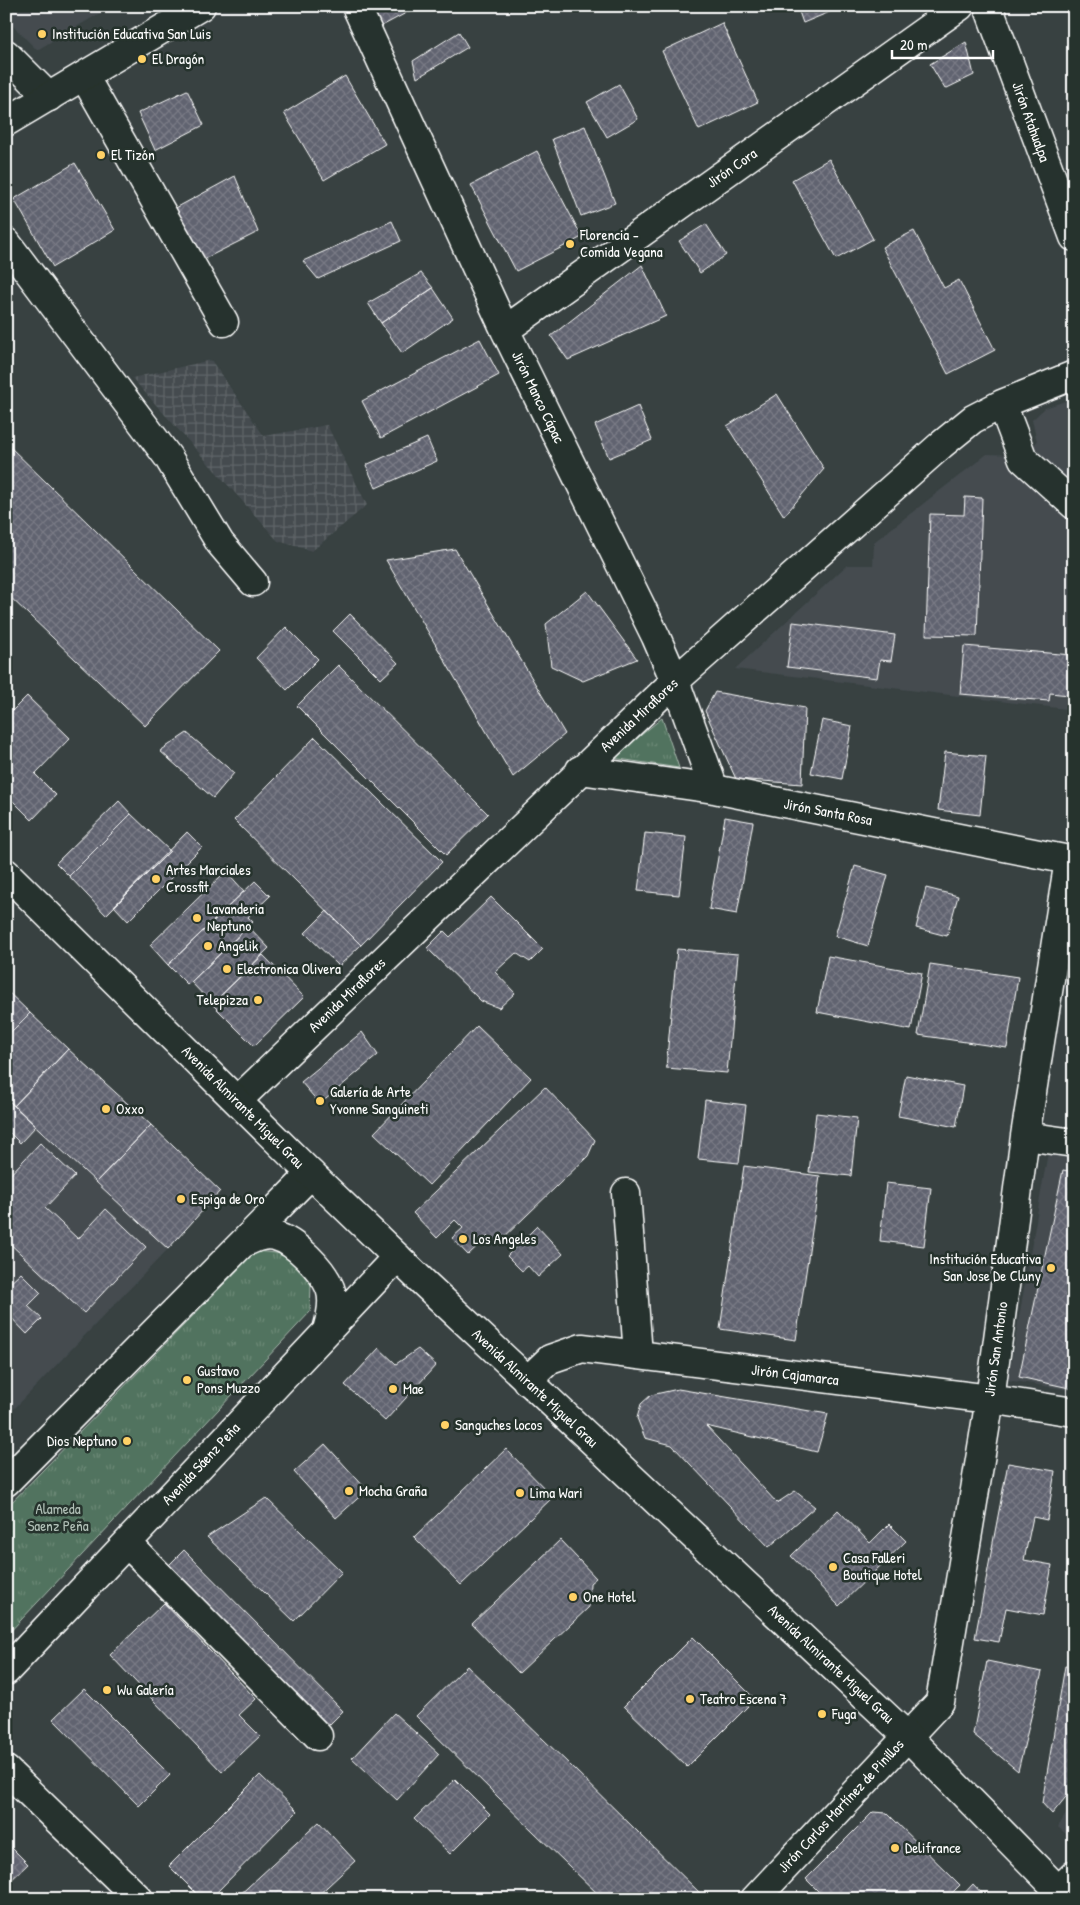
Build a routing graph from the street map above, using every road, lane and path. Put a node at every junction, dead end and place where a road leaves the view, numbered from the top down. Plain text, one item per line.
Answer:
1 (201, 6) edge
2 (356, 6) edge
3 (960, 6) edge
4 (988, 6) edge
5 (6, 54) edge
6 (84, 76) junction
7 (49, 97) junction
8 (6, 122) edge
9 (1074, 238) edge
10 (6, 242) edge
11 (224, 322) dead end
12 (505, 330) junction
13 (1074, 375) edge
14 (1002, 404) junction
15 (1074, 505) edge
16 (253, 582) dead end
17 (675, 681) junction
18 (580, 770) junction
19 (714, 789) junction
20 (1072, 861) edge
21 (6, 873) edge
22 (238, 1100) junction
23 (1025, 1136) junction
24 (1074, 1143) edge
25 (311, 1174) junction
26 (626, 1193) dead end
27 (239, 1246) junction
28 (397, 1257) junction
29 (327, 1330) junction
30 (638, 1355) junction
31 (527, 1381) junction
32 (990, 1399) junction
33 (1074, 1412) edge
34 (6, 1482) edge
35 (127, 1543) junction
36 (6, 1671) edge
37 (318, 1736) dead end
38 (908, 1736) junction
39 (6, 1770) edge
40 (1067, 1888) edge
41 (139, 1899) edge
42 (755, 1899) edge

1 - 6 street
2 - 12 street, Jirón Manco Cápac
3 - 12 street, Jirón Cora
4 - 9 street, Jirón Atahualpa
5 - 7 street
6 - 7 street
6 - 11 street
7 - 8 street
10 - 16 street
12 - 17 street, Jirón Manco Cápac
13 - 14 street, Avenida Miraflores
14 - 15 street
14 - 17 street, Avenida Miraflores
17 - 18 street, Avenida Miraflores
17 - 19 street, Jirón Manco Cápac
18 - 19 street, Jirón Santa Rosa
18 - 22 street, Avenida Miraflores
19 - 20 street, Jirón Santa Rosa
20 - 23 street, Jirón San Antonio
21 - 22 street, Avenida Almirante Miguel Grau
22 - 25 street, Avenida Almirante Miguel Grau
23 - 24 street
23 - 32 street, Jirón San Antonio
25 - 27 street
25 - 28 street, Avenida Almirante Miguel Grau
26 - 30 street
27 - 29 street
27 - 34 street
28 - 29 street, Avenida Sáenz Peña
28 - 31 street, Avenida Almirante Miguel Grau
29 - 35 street, Avenida Sáenz Peña
30 - 31 street, Jirón Cajamarca
30 - 32 street, Jirón Cajamarca
31 - 38 street, Avenida Almirante Miguel Grau
32 - 33 street, Jirón Cajamarca
32 - 38 street, Jirón San Antonio
35 - 36 street, Avenida Sáenz Peña
35 - 37 street
38 - 40 street, Avenida Almirante Miguel Grau
38 - 42 street, Jirón Carlos Martínez de Pinillos
39 - 41 street

